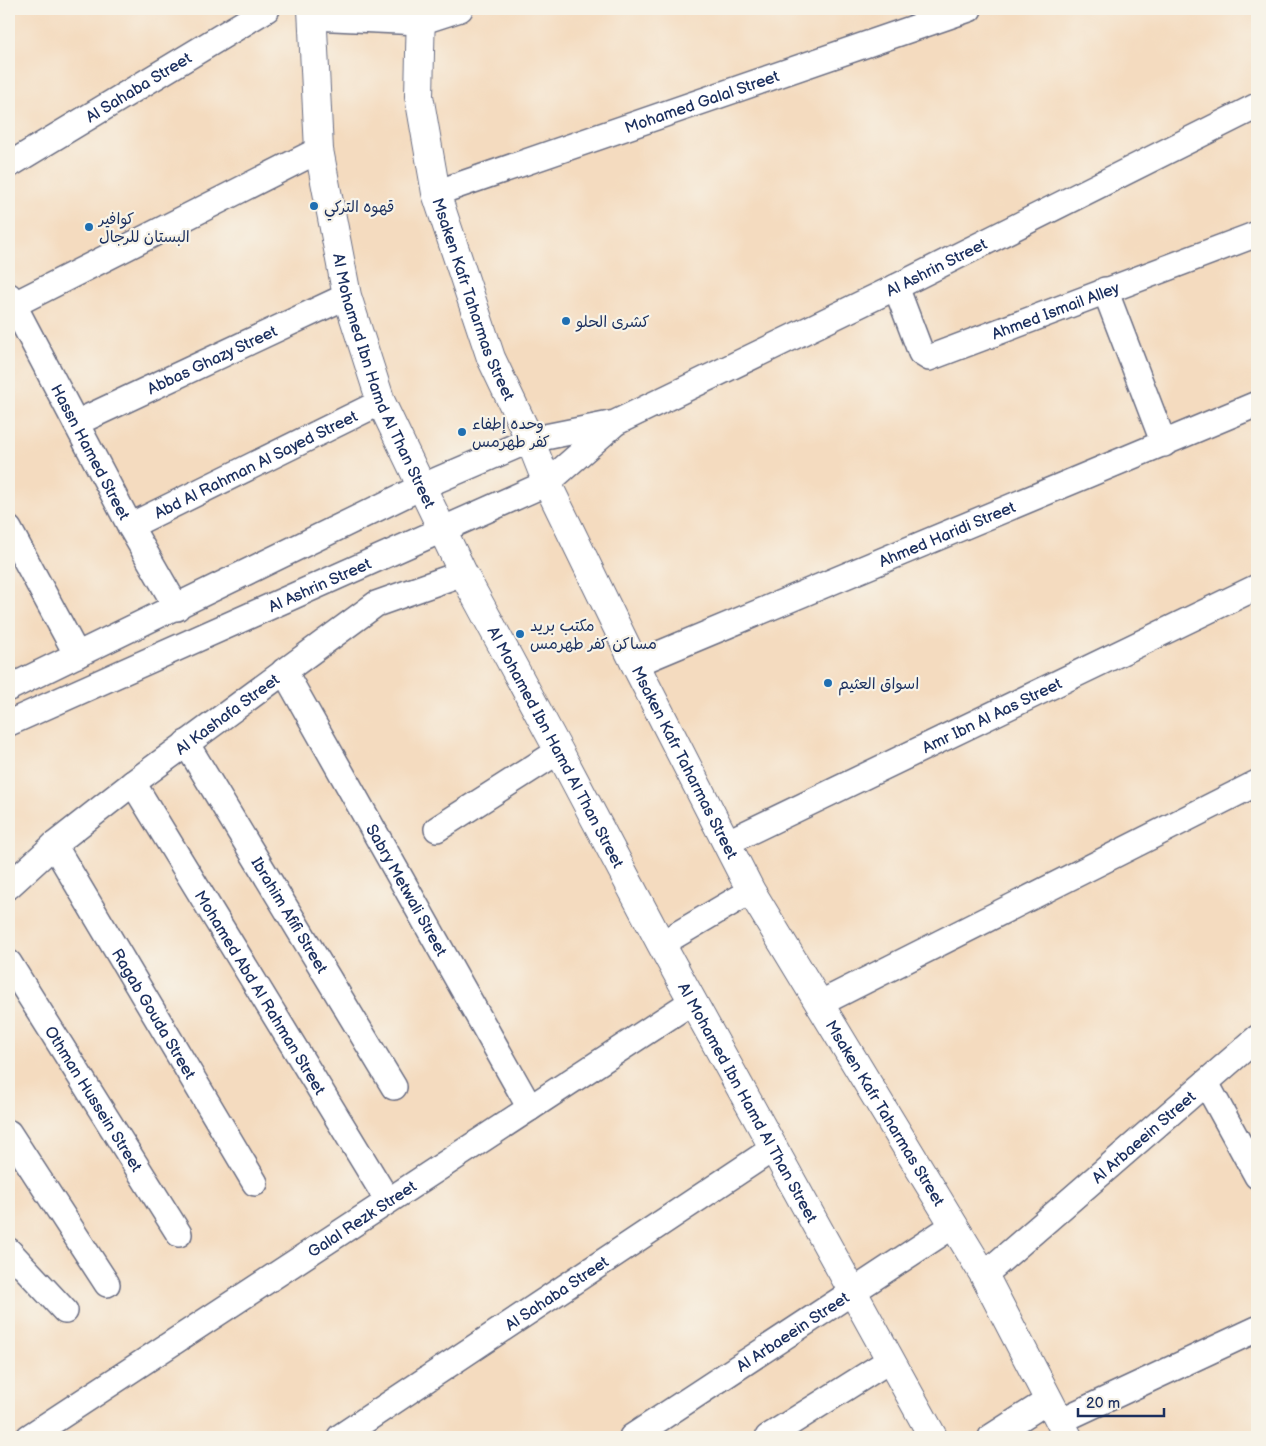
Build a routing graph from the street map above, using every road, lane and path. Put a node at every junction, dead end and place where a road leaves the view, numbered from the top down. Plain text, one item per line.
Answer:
1 (268, 9) edge
2 (460, 9) edge
3 (969, 9) edge
4 (312, 13) edge
5 (420, 15) edge
6 (1257, 106) edge
7 (320, 150) junction
8 (9, 165) edge
9 (436, 193) junction
10 (1257, 234) edge
11 (896, 288) junction
12 (1105, 290) junction
13 (347, 296) junction
14 (10, 302) edge
15 (381, 402) junction
16 (1257, 404) edge
17 (76, 423) junction
18 (615, 423) junction
19 (530, 440) junction
20 (1164, 444) junction
21 (547, 483) junction
22 (421, 487) junction
23 (130, 526) junction
24 (9, 529) edge
25 (442, 529) junction
26 (463, 572) junction
27 (1257, 587) edge
28 (177, 608) junction
29 (77, 655) junction
30 (635, 664) junction
31 (284, 672) junction
32 (9, 688) edge
33 (9, 723) edge
34 (186, 743) junction
35 (558, 751) junction
36 (133, 783) junction
37 (1257, 783) edge
38 (437, 829) dead end
39 (726, 842) junction
40 (54, 845) junction
41 (9, 886) edge
42 (751, 891) junction
43 (661, 944) junction
44 (9, 963) edge
45 (693, 1001) junction
46 (820, 1004) junction
47 (1257, 1038) edge
48 (1206, 1083) junction
49 (394, 1087) dead end
50 (530, 1108) junction
51 (9, 1133) edge
52 (774, 1148) junction
53 (1257, 1176) edge
54 (255, 1183) dead end
55 (388, 1201) junction
56 (954, 1225) junction
57 (179, 1234) dead end
58 (9, 1251) edge
59 (984, 1275) junction
60 (107, 1284) dead end
61 (853, 1293) junction
62 (65, 1311) dead end
63 (1257, 1328) edge
64 (890, 1360) junction
65 (1059, 1419) edge
66 (29, 1437) edge
67 (340, 1437) edge
68 (632, 1437) edge
69 (768, 1437) edge
70 (933, 1437) edge
71 (991, 1437) edge

1 - 8 street, Al Sahaba Street
2 - 5 street
3 - 9 street, Mohamed Galal Street
4 - 5 street
4 - 7 street, Al Mohamed Ibn Hamd Al Than Street
5 - 9 street, Msaken Kafr Taharmas Street
6 - 11 street, Al Ashrin Street
7 - 13 street, Al Mohamed Ibn Hamd Al Than Street
7 - 14 street
9 - 19 street, Msaken Kafr Taharmas Street
10 - 12 street, Ahmed Ismail Alley
11 - 12 street, Ahmed Ismail Alley
11 - 18 street, Al Ashrin Street
12 - 20 street
13 - 15 street, Al Mohamed Ibn Hamd Al Than Street
13 - 17 street, Abbas Ghazy Street
14 - 17 street, Hassn Hamed Street
15 - 22 street, Al Mohamed Ibn Hamd Al Than Street
15 - 23 street, Abd Al Rahman Al Sayed Street
16 - 20 street, Ahmed Haridi Street
17 - 23 street, Hassn Hamed Street
18 - 19 street, Al Ashrin Street
18 - 21 street, Al Ashrin Street
19 - 21 street, Msaken Kafr Taharmas Street
19 - 22 street, Al Ashrin Street
20 - 30 street, Ahmed Haridi Street
21 - 25 street, Al Ashrin Street
21 - 30 street, Msaken Kafr Taharmas Street
22 - 25 street, Al Mohamed Ibn Hamd Al Than Street
22 - 28 street, Al Ashrin Street
23 - 28 street, Hassn Hamed Street
24 - 29 street
25 - 26 street, Al Mohamed Ibn Hamd Al Than Street
25 - 33 street, Al Ashrin Street
26 - 31 street, Al Kashafa Street
26 - 35 street, Al Mohamed Ibn Hamd Al Than Street
27 - 39 street, Amr Ibn Al Aas Street
28 - 29 street, Al Ashrin Street
29 - 32 street, Al Ashrin Street
30 - 39 street, Msaken Kafr Taharmas Street
31 - 34 street, Al Kashafa Street
31 - 50 street, Sabry Metwali Street
34 - 36 street, Al Kashafa Street
34 - 49 street, Ibrahim Afifi Street
35 - 38 street
35 - 43 street, Al Mohamed Ibn Hamd Al Than Street
36 - 40 street, Al Kashafa Street
36 - 55 street, Mohamed Abd Al Rahman Street
37 - 46 street
39 - 42 street, Msaken Kafr Taharmas Street
40 - 41 street, Al Kashafa Street
40 - 54 street, Ragab Gouda Street
42 - 43 street
42 - 46 street, Msaken Kafr Taharmas Street
43 - 45 street, Al Mohamed Ibn Hamd Al Than Street
44 - 57 street, Othman Hussein Street
45 - 50 street, Galal Rezk Street
45 - 52 street, Al Mohamed Ibn Hamd Al Than Street
46 - 56 street, Msaken Kafr Taharmas Street
47 - 48 street, Al Arbaeein Street
48 - 53 street
48 - 59 street, Al Arbaeein Street
50 - 55 street, Galal Rezk Street
51 - 60 street
52 - 61 street, Al Mohamed Ibn Hamd Al Than Street
52 - 67 street, Al Sahaba Street
55 - 66 street, Galal Rezk Street
56 - 59 street, Msaken Kafr Taharmas Street
56 - 61 street, Al Arbaeein Street
58 - 62 street
59 - 65 street, Msaken Kafr Taharmas Street
61 - 64 street, Al Mohamed Ibn Hamd Al Than Street
61 - 68 street, Al Arbaeein Street
63 - 65 street
64 - 69 street
64 - 70 street, Al Mohamed Ibn Hamd Al Than Street
65 - 71 street

